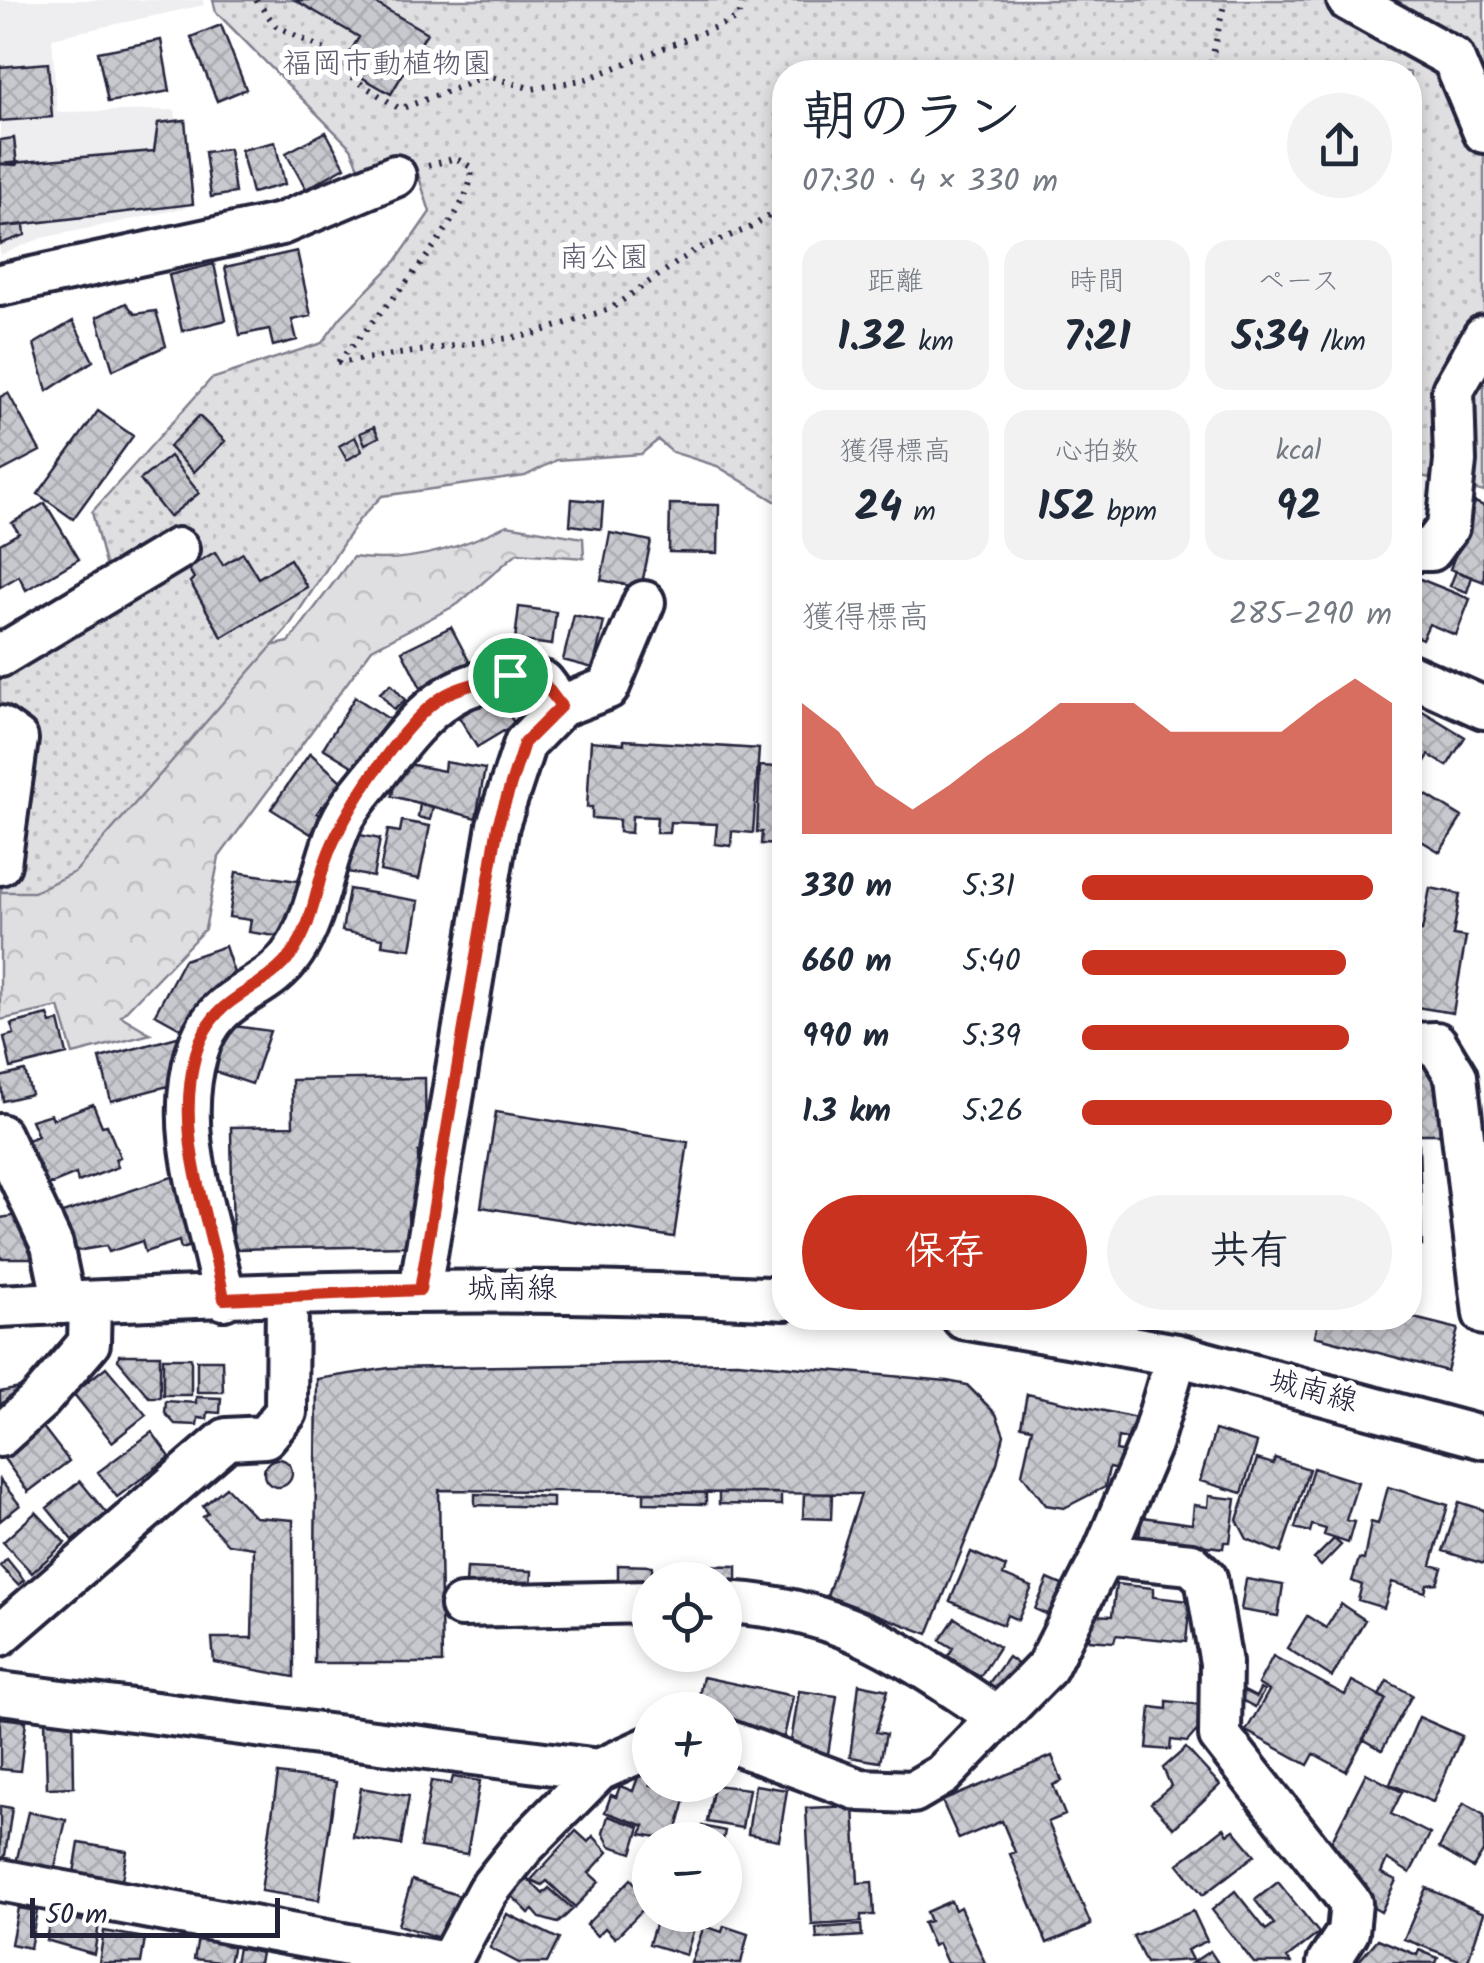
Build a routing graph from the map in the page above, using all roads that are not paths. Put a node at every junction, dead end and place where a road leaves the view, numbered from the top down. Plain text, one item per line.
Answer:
1 (1348, 0) edge
2 (1484, 132) edge
3 (395, 176) road end
4 (0, 284) edge
5 (1484, 336) edge
6 (178, 549) dead end
7 (1422, 550) edge
8 (644, 602) dead end
9 (0, 656) edge
10 (1422, 680) edge
11 (561, 706) junction
12 (1484, 708) edge
13 (0, 727) edge
14 (0, 864) edge
15 (1422, 1044) edge
16 (1470, 1071) edge
17 (0, 1135) edge
18 (420, 1290) junction
19 (287, 1296) junction
20 (772, 1298) edge
21 (224, 1299) junction
22 (77, 1302) junction
23 (0, 1306) edge
24 (1484, 1314) edge
25 (1033, 1330) edge
26 (1178, 1355) junction
27 (0, 1436) edge
28 (1484, 1438) edge
29 (1103, 1556) junction
30 (632, 1602) edge
31 (742, 1603) edge
32 (461, 1606) dead end
33 (0, 1636) edge
34 (0, 1644) edge
35 (3, 1693) edge
36 (998, 1717) junction
37 (742, 1746) edge
38 (632, 1754) edge
39 (599, 1770) junction
40 (0, 1880) edge
41 (447, 1963) edge
42 (1328, 1963) edge

1 - 2 street
3 - 4 street
5 - 7 street
6 - 9 street
8 - 11 street
10 - 12 street
11 - 18 street
11 - 21 street
13 - 14 street
15 - 16 street
16 - 24 street
17 - 22 street
18 - 19 street, 城南線
18 - 20 street, 城南線
19 - 21 street, 城南線
19 - 33 street
21 - 22 street, 城南線
22 - 23 street, 城南線
22 - 27 street
25 - 26 street, 城南線
26 - 28 street, 城南線
26 - 29 street
29 - 36 street
29 - 42 street
30 - 32 street
31 - 36 street
34 - 35 street
35 - 39 street
36 - 37 street
38 - 39 street
39 - 41 street
40 - 41 street

